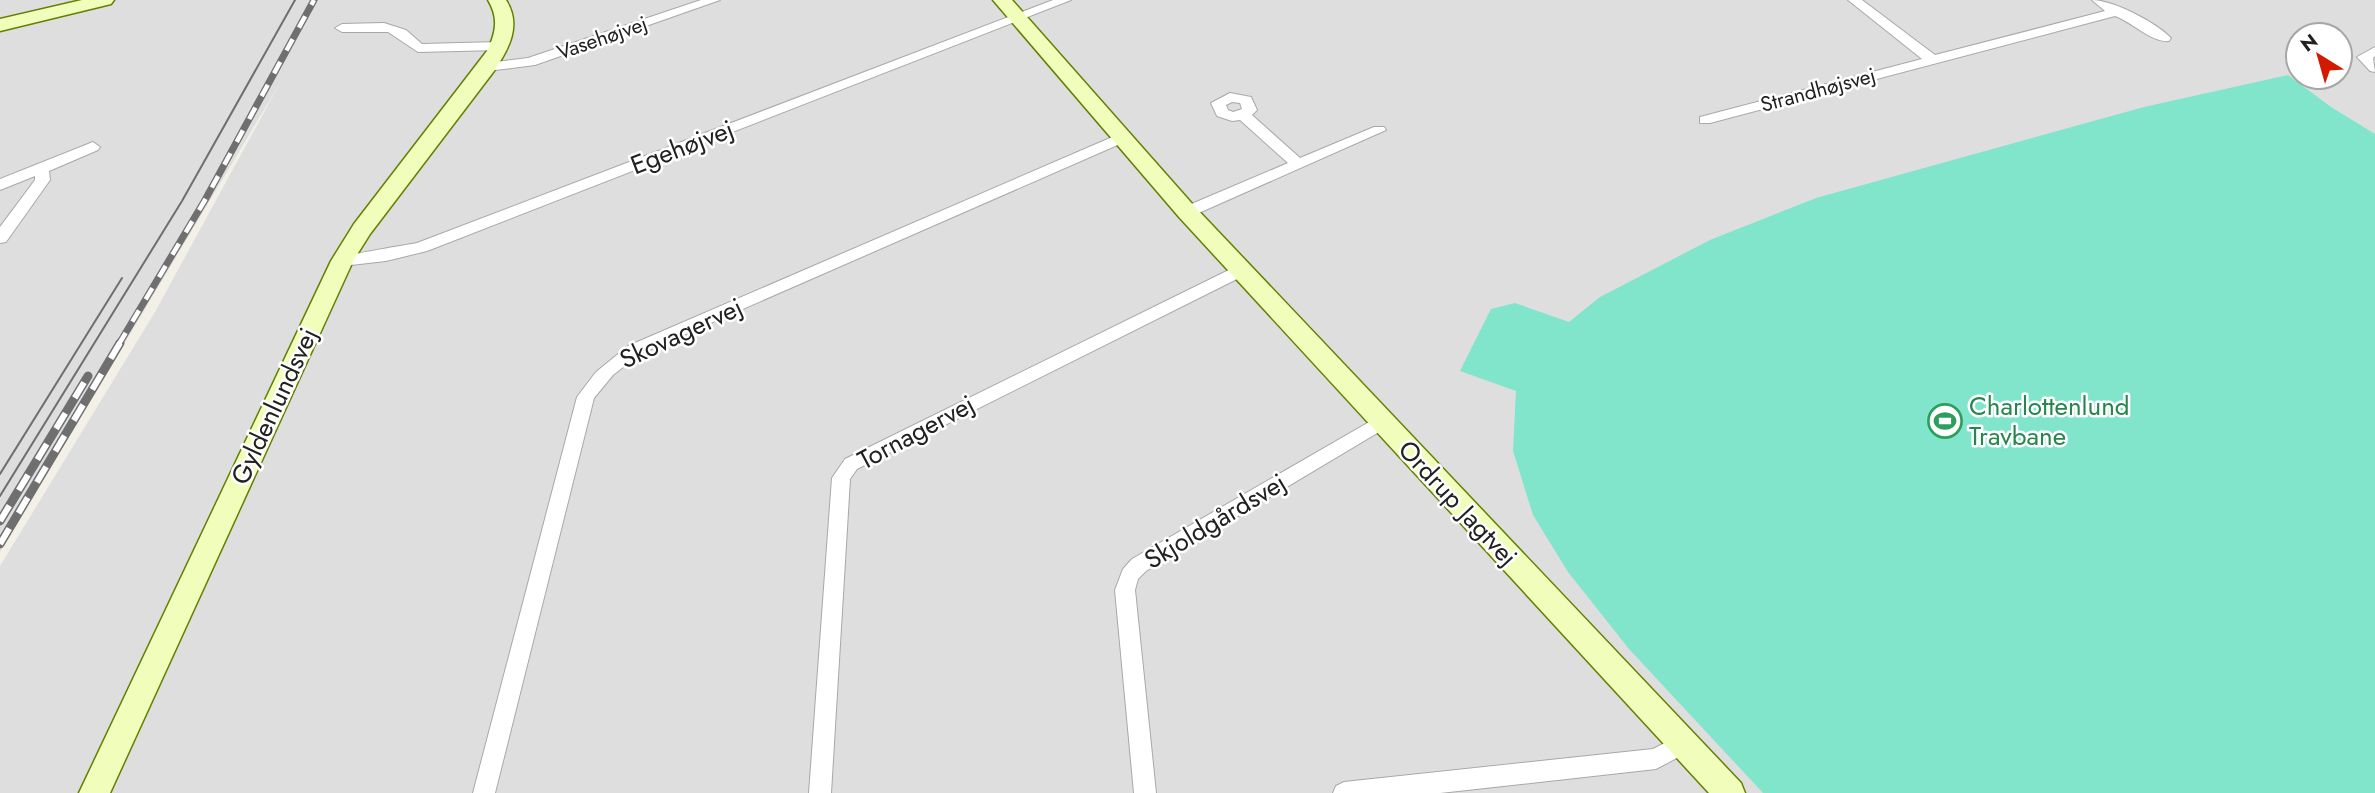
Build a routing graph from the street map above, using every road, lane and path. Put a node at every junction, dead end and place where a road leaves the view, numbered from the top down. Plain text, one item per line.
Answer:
1 (105, 0) edge
2 (497, 0) edge
3 (714, 0) edge
4 (1002, 0) edge
5 (1065, 0) edge
6 (1854, 0) edge
7 (2098, 0) edge
8 (2116, 12) junction
9 (1018, 19) junction
10 (0, 25) edge
11 (342, 27) dead end
12 (2164, 38) dead end
13 (499, 46) junction
14 (2375, 51) edge
15 (1932, 60) junction
16 (487, 67) junction
17 (2375, 68) edge
18 (1243, 115) dead end
19 (1705, 120) dead end
20 (1379, 130) dead end
21 (1124, 137) junction
22 (93, 147) dead end
23 (1299, 165) junction
24 (41, 169) junction
25 (0, 185) edge
26 (1187, 212) junction
27 (0, 238) edge
28 (342, 261) junction
29 (1241, 270) junction
30 (1383, 422) junction
31 (1684, 743) junction
32 (94, 793) edge
33 (484, 793) edge
34 (820, 793) edge
35 (1145, 793) edge
36 (1344, 793) edge
37 (1730, 793) edge

1 - 10 street
2 - 13 street, Gyldenlundsvej
3 - 16 street, Vasehøjvej
4 - 9 street, Ordrup Jagtvej
5 - 9 street
6 - 15 street, Strandhøjsvej
7 - 8 street
8 - 12 street
8 - 15 street, Strandhøjsvej
9 - 21 street, Ordrup Jagtvej
9 - 28 street, Egehøjvej
11 - 13 street
13 - 16 street, Gyldenlundsvej
14 - 17 street
15 - 19 street, Strandhøjsvej
16 - 28 street, Gyldenlundsvej
18 - 23 street
20 - 23 street
21 - 26 street, Ordrup Jagtvej
21 - 33 street, Skovagervej
22 - 24 street
23 - 26 street
24 - 25 street
24 - 27 street
26 - 29 street, Ordrup Jagtvej
28 - 32 street, Gyldenlundsvej
29 - 30 street, Ordrup Jagtvej
29 - 34 street, Tornagervej
30 - 31 street, Ordrup Jagtvej
30 - 35 street, Skjoldgårdsvej
31 - 36 street
31 - 37 street, Ordrup Jagtvej

